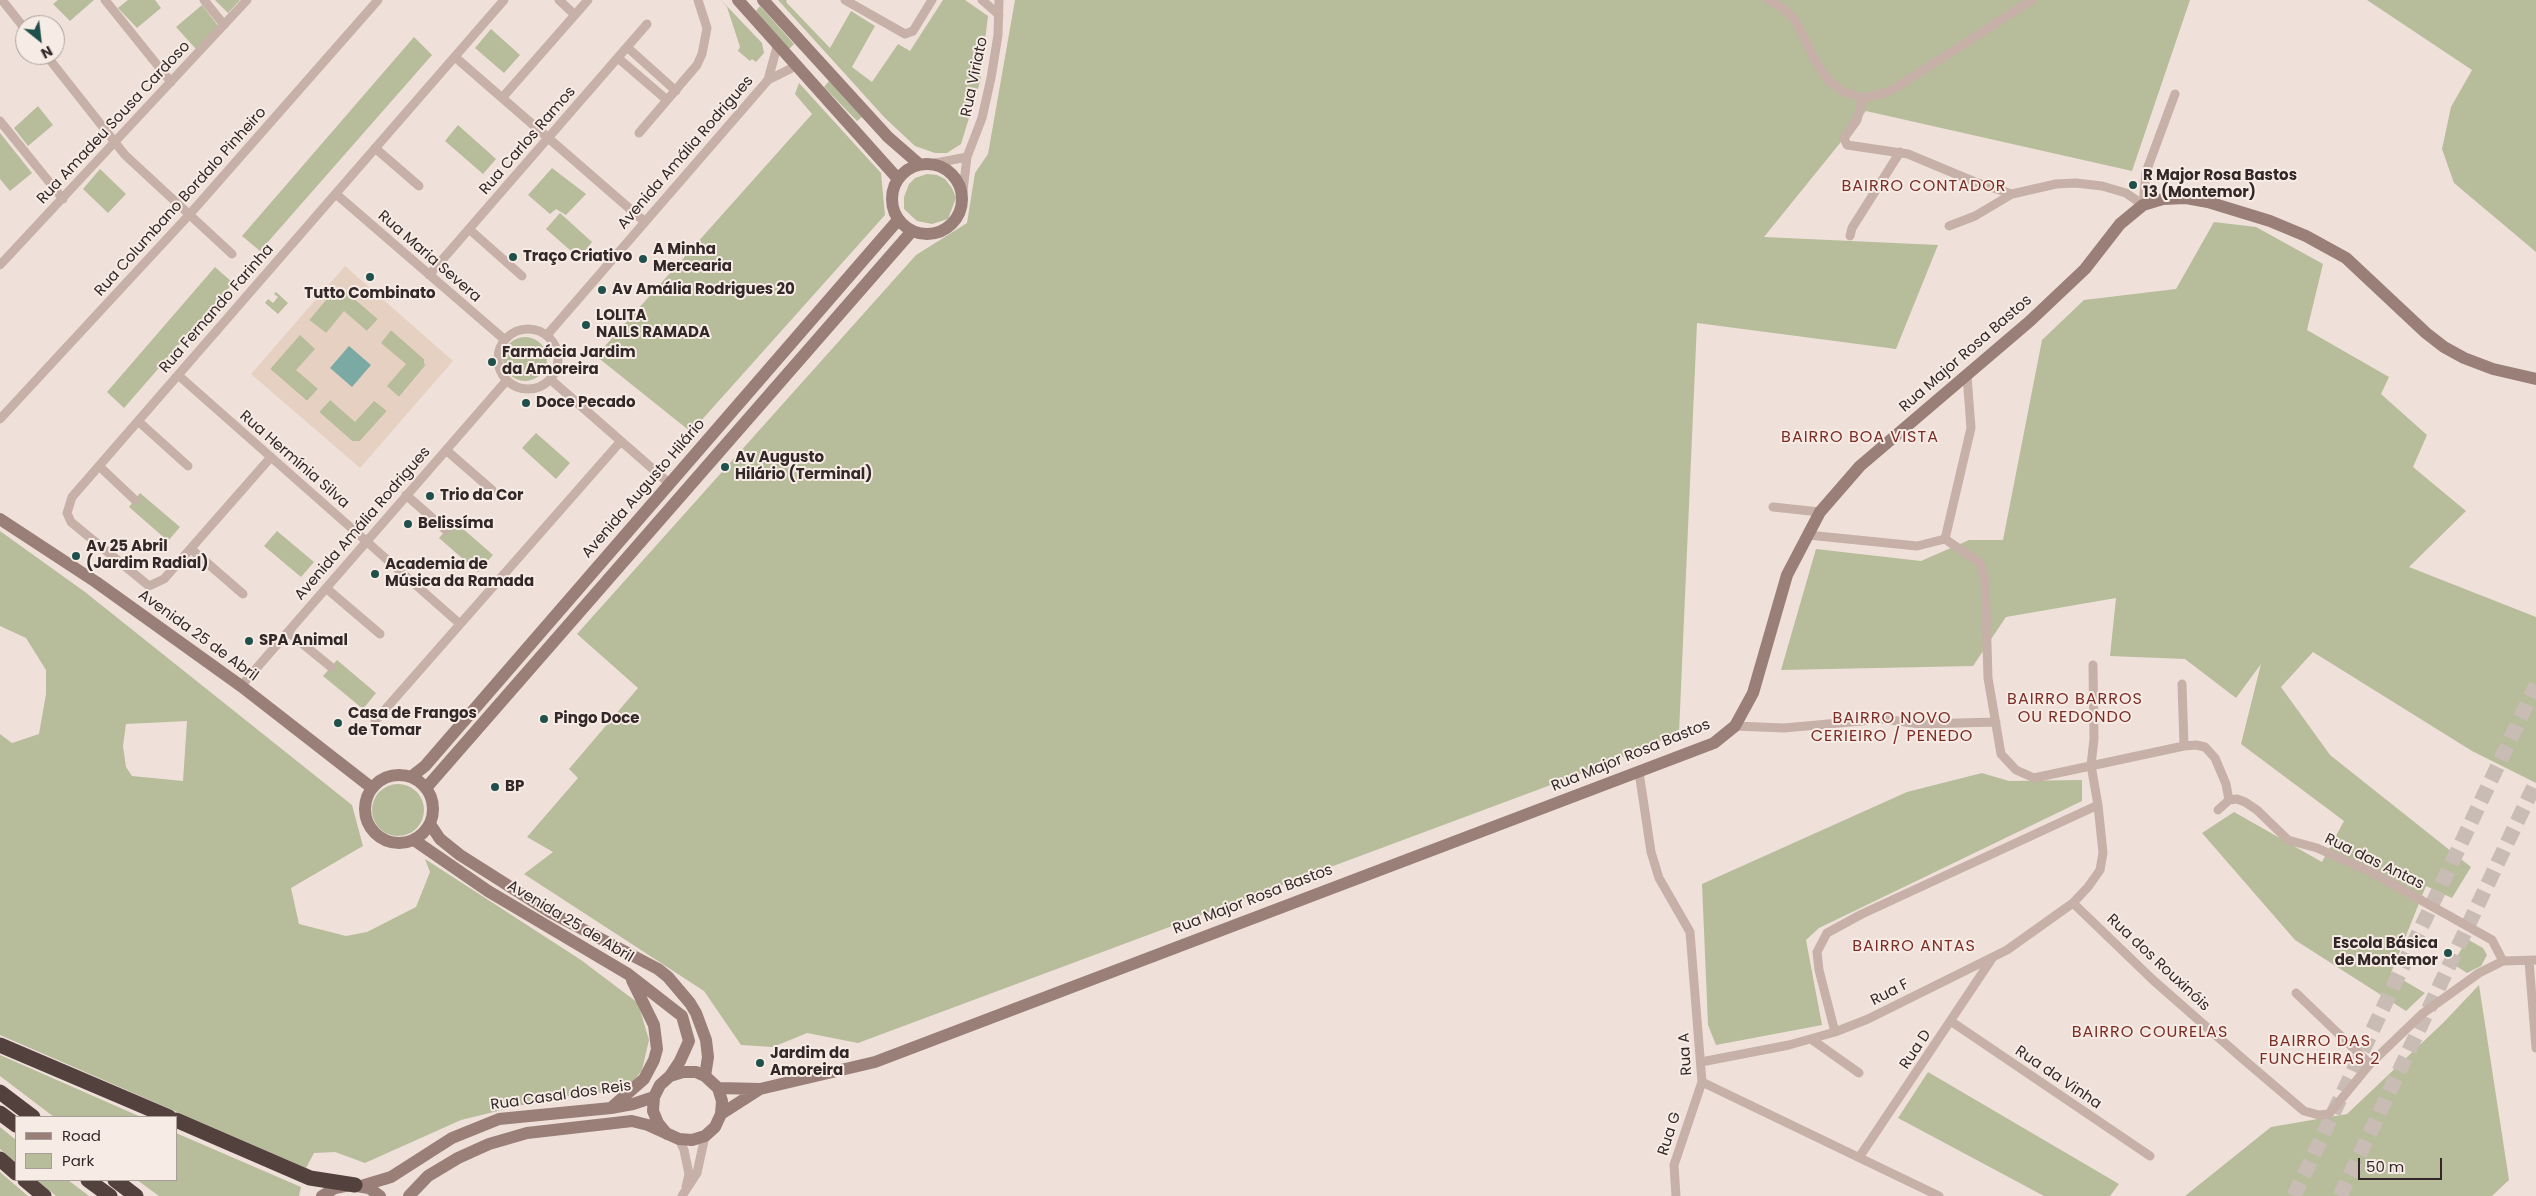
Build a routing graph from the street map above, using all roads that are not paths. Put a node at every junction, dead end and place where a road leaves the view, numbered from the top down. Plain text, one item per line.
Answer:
1 (2, 0) edge
2 (105, 0) edge
3 (204, 0) edge
4 (247, 0) edge
5 (378, 0) edge
6 (504, 0) edge
7 (559, 0) edge
8 (588, 0) edge
9 (698, 0) edge
10 (738, 0) edge
11 (763, 0) edge
12 (845, 0) edge
13 (932, 0) edge
14 (982, 0) edge
15 (999, 0) edge
16 (1768, 0) edge
17 (2032, 0) edge
18 (575, 15) junction
19 (15, 16) edge
20 (999, 16) junction
21 (647, 24) dead end
22 (224, 25) junction
23 (778, 43) junction
24 (627, 47) junction
25 (455, 57) junction
26 (618, 58) junction
27 (54, 65) edge
28 (798, 66) junction
29 (768, 80) junction
30 (171, 82) junction
31 (676, 91) junction
32 (2175, 94) dead end
33 (502, 98) junction
34 (1863, 98) junction
35 (667, 100) junction
36 (0, 121) edge
37 (639, 133) dead end
38 (548, 138) junction
39 (116, 142) junction
40 (375, 148) junction
41 (1900, 152) junction
42 (966, 157) junction
43 (925, 164) junction
44 (898, 179) junction
45 (419, 186) dead end
46 (336, 194) junction
47 (2012, 194) junction
48 (63, 199) junction
49 (962, 200) junction
50 (2144, 205) junction
51 (189, 215) junction
52 (898, 220) junction
53 (645, 222) junction
54 (1949, 226) dead end
55 (469, 229) junction
56 (912, 231) junction
57 (1850, 236) dead end
58 (232, 254) dead end
59 (1, 261) edge
60 (429, 275) junction
61 (522, 276) dead end
62 (547, 335) junction
63 (505, 340) junction
64 (178, 376) junction
65 (1967, 376) junction
66 (550, 379) junction
67 (2536, 379) edge
68 (507, 380) junction
69 (0, 404) edge
70 (7, 411) junction
71 (0, 419) edge
72 (138, 421) junction
73 (620, 441) junction
74 (446, 450) junction
75 (271, 457) junction
76 (99, 466) junction
77 (188, 466) dead end
78 (670, 484) junction
79 (492, 490) dead end
80 (406, 496) junction
81 (135, 500) dead end
82 (1773, 507) dead end
83 (1820, 512) junction
84 (0, 519) edge
85 (446, 530) dead end
86 (1808, 535) junction
87 (1945, 539) junction
88 (366, 541) junction
89 (191, 549) junction
90 (326, 588) junction
91 (243, 594) dead end
92 (460, 624) junction
93 (288, 632) junction
94 (380, 634) dead end
95 (2093, 665) dead end
96 (331, 667) dead end
97 (2182, 684) dead end
98 (241, 686) junction
99 (375, 721) dead end
100 (1996, 722) junction
101 (1735, 726) junction
102 (2184, 746) junction
103 (2091, 765) junction
104 (1639, 772) junction
105 (411, 777) junction
106 (372, 788) junction
107 (426, 788) junction
108 (2229, 800) junction
109 (2098, 805) junction
110 (2218, 810) dead end
111 (430, 824) junction
112 (414, 840) junction
113 (2073, 903) junction
114 (1993, 957) junction
115 (2503, 961) junction
116 (2532, 961) edge
117 (628, 974) junction
118 (2296, 993) dead end
119 (1952, 1022) junction
120 (1835, 1032) junction
121 (1811, 1039) junction
122 (0, 1045) edge
123 (2536, 1048) edge
124 (1701, 1062) junction
125 (2370, 1064) junction
126 (1859, 1073) dead end
127 (670, 1076) junction
128 (705, 1076) junction
129 (1702, 1082) junction
130 (718, 1088) junction
131 (760, 1089) junction
132 (0, 1092) edge
133 (654, 1097) junction
134 (610, 1108) junction
135 (0, 1113) edge
136 (721, 1114) junction
137 (32, 1116) edge
138 (167, 1116) edge
139 (178, 1121) edge
140 (15, 1124) edge
141 (667, 1134) junction
142 (705, 1136) junction
143 (679, 1139) junction
144 (1860, 1156) junction
145 (2150, 1156) dead end
146 (0, 1159) edge
147 (15, 1172) edge
148 (26, 1181) edge
149 (89, 1181) edge
150 (116, 1181) edge
151 (358, 1185) junction
152 (683, 1194) edge
153 (44, 1196) edge
154 (110, 1196) edge
155 (136, 1196) edge
156 (322, 1196) edge
157 (380, 1196) edge
158 (409, 1196) edge
159 (1676, 1196) edge
160 (1939, 1196) edge

1 - 19 street
2 - 30 street
3 - 22 street
4 - 22 street, Rua Amadeu Sousa Cardoso
5 - 51 street, Rua Columbano Bordalo Pinheiro
6 - 25 street, Rua Fernando Farinha
7 - 18 street
8 - 18 street
9 - 31 street
10 - 23 main road
11 - 43 main road
12 - 13 street
14 - 20 street
15 - 20 street, Rua Viriato
16 - 34 street
17 - 34 street
18 - 33 street
20 - 42 street, Rua Viriato
21 - 24 street, Rua Carlos Ramos
22 - 30 street, Rua Amadeu Sousa Cardoso
23 - 28 main road
23 - 29 street, Avenida Amália Rodrigues
24 - 26 street, Rua Carlos Ramos
24 - 31 street
25 - 33 street
25 - 40 street, Rua Fernando Farinha
26 - 35 street
26 - 38 street, Rua Carlos Ramos
27 - 39 street
28 - 29 street, Avenida Amália Rodrigues
28 - 44 main road
29 - 53 street, Avenida Amália Rodrigues
30 - 39 street, Rua Amadeu Sousa Cardoso
31 - 35 street
32 - 50 street
33 - 38 street
34 - 41 street
35 - 37 street
36 - 48 street
38 - 53 street
38 - 55 street, Rua Carlos Ramos
39 - 48 street, Rua Amadeu Sousa Cardoso
39 - 51 street
40 - 45 street
40 - 46 street, Rua Fernando Farinha
41 - 47 street
41 - 57 street
42 - 43 street
42 - 49 street, Rua Viriato
43 - 44 main road
43 - 49 main road
44 - 52 main road
46 - 60 street, Rua Maria Severa
46 - 64 street, Rua Fernando Farinha
47 - 50 street
47 - 54 street
48 - 59 street, Rua Amadeu Sousa Cardoso
49 - 56 main road
50 - 65 main road, Rua Major Rosa Bastos
50 - 67 main road, Rua Major Rosa Bastos
51 - 58 street
51 - 70 street, Rua Columbano Bordalo Pinheiro
52 - 56 main road
52 - 78 main road, Avenida Augusto Hilário
53 - 62 street, Avenida Amália Rodrigues
55 - 60 street, Rua Carlos Ramos
55 - 61 street
56 - 107 main road, Avenida Augusto Hilário
60 - 63 street, Rua Maria Severa
62 - 63 street
62 - 66 street
63 - 68 street
64 - 72 street, Rua Fernando Farinha
64 - 75 street, Rua Hermínia Silva
65 - 83 main road, Rua Major Rosa Bastos
65 - 87 street
66 - 68 street
66 - 73 street
68 - 74 street, Avenida Amália Rodrigues
69 - 70 street
70 - 71 street, Rua Columbano Bordalo Pinheiro
72 - 76 street, Rua Fernando Farinha
72 - 77 street
73 - 78 street
73 - 92 street
74 - 79 street
74 - 80 street, Avenida Amália Rodrigues
75 - 88 street, Rua Hermínia Silva
75 - 89 street, Rua Fernando Farinha
76 - 81 street
76 - 89 street, Rua Fernando Farinha
78 - 105 main road, Avenida Augusto Hilário
80 - 85 street
80 - 88 street, Avenida Amália Rodrigues
82 - 83 street
83 - 86 main road, Rua Major Rosa Bastos
84 - 98 main road, Avenida 25 de Abril
86 - 87 street
86 - 101 main road, Rua Major Rosa Bastos
87 - 100 street
88 - 90 street, Avenida Amália Rodrigues
88 - 92 street, Rua Hermínia Silva
89 - 91 street
90 - 93 street, Avenida Amália Rodrigues
90 - 94 street
92 - 99 street
93 - 96 street
93 - 98 street, Avenida Amália Rodrigues
95 - 103 street, Rua F
97 - 102 street
98 - 106 main road, Avenida 25 de Abril
100 - 101 street
100 - 103 street
101 - 104 main road, Rua Major Rosa Bastos
102 - 103 street
102 - 108 street
103 - 109 street, Rua F
104 - 124 street, Rua A
104 - 131 main road, Rua Major Rosa Bastos
105 - 106 main road
105 - 107 main road
106 - 112 main road
107 - 111 main road
108 - 110 street
108 - 115 street, Rua das Antas
109 - 113 street, Rua F
109 - 120 street
111 - 112 main road
111 - 128 main road, Avenida 25 de Abril
112 - 117 main road, Avenida 25 de Abril
113 - 114 street, Rua F
113 - 125 street, Rua dos Rouxinóis
114 - 119 street, Rua D
114 - 120 street, Rua F
115 - 116 street
115 - 125 street
116 - 123 street
117 - 127 main road, Rua Casal dos Reis
117 - 134 main road, Avenida 25 de Abril
118 - 125 street
119 - 144 street, Rua D
119 - 145 street, Rua da Vinha
120 - 121 street, Rua F
121 - 124 street, Rua F
121 - 126 street
122 - 138 highway
124 - 129 street, Rua A
127 - 128 main road
127 - 133 main road, Rua Casal dos Reis
128 - 130 main road
129 - 144 street, Rua A
129 - 159 street, Rua G
130 - 131 main road
130 - 136 main road
131 - 136 main road
132 - 137 highway
133 - 134 main road, Rua Casal dos Reis
133 - 141 main road
134 - 151 main road, Rua Casal dos Reis
135 - 140 highway
136 - 142 main road
139 - 151 highway
141 - 143 main road
141 - 158 main road
142 - 143 main road
142 - 152 street
143 - 152 street
144 - 160 street, Rua A
146 - 147 highway
148 - 153 highway
149 - 154 highway
150 - 155 highway
151 - 156 main road, Rua Casal dos Reis
151 - 157 main road

